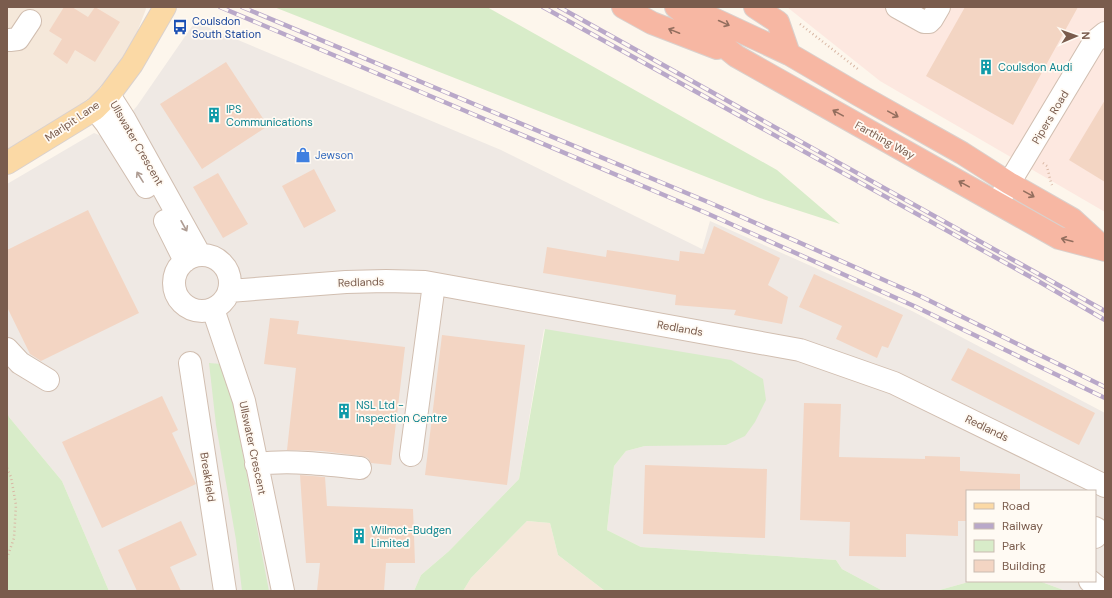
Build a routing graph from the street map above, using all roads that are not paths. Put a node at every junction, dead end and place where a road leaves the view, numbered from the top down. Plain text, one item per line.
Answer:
1 (165, 7) edge
2 (623, 7) edge
3 (676, 7) edge
4 (689, 7) edge
5 (755, 7) edge
6 (897, 7) edge
7 (939, 7) edge
8 (30, 21) dead end
9 (1105, 32) edge
10 (7, 40) edge
11 (789, 54) junction
12 (736, 56) junction
13 (102, 102) junction
14 (7, 163) edge
15 (1009, 183) junction
16 (998, 203) junction
17 (1105, 250) edge
18 (193, 258) junction
19 (434, 284) junction
20 (229, 291) junction
21 (213, 309) junction
22 (7, 350) edge
23 (190, 363) dead end
24 (48, 380) dead end
25 (411, 455) dead end
26 (256, 464) junction
27 (360, 468) dead end
28 (1105, 486) edge
29 (1091, 582) edge
30 (225, 591) edge
31 (283, 591) edge
32 (1105, 591) edge

1 - 13 main road, Marlpit Lane
12 -> 2 highway
3 - 12 highway, Farthing Way
4 -> 11 highway, Farthing Way
5 - 11 highway
6 - 7 street
8 - 10 street
9 - 15 street, Pipers Road
11 -> 15 highway, Farthing Way
16 -> 12 highway, Farthing Way
13 - 14 main road, Marlpit Lane
13 - 18 street, Ullswater Crescent
15 - 16 street, Pipers Road
15 -> 17 highway, Farthing Way
17 -> 16 highway, Farthing Way
18 - 20 street
18 - 21 street
19 - 20 street, Redlands
19 - 25 street
19 - 28 street, Redlands
20 - 21 street
21 - 26 street, Ullswater Crescent
22 - 24 street
23 - 30 street, Breakfield
26 - 27 street
26 - 31 street, Ullswater Crescent
29 - 32 street

